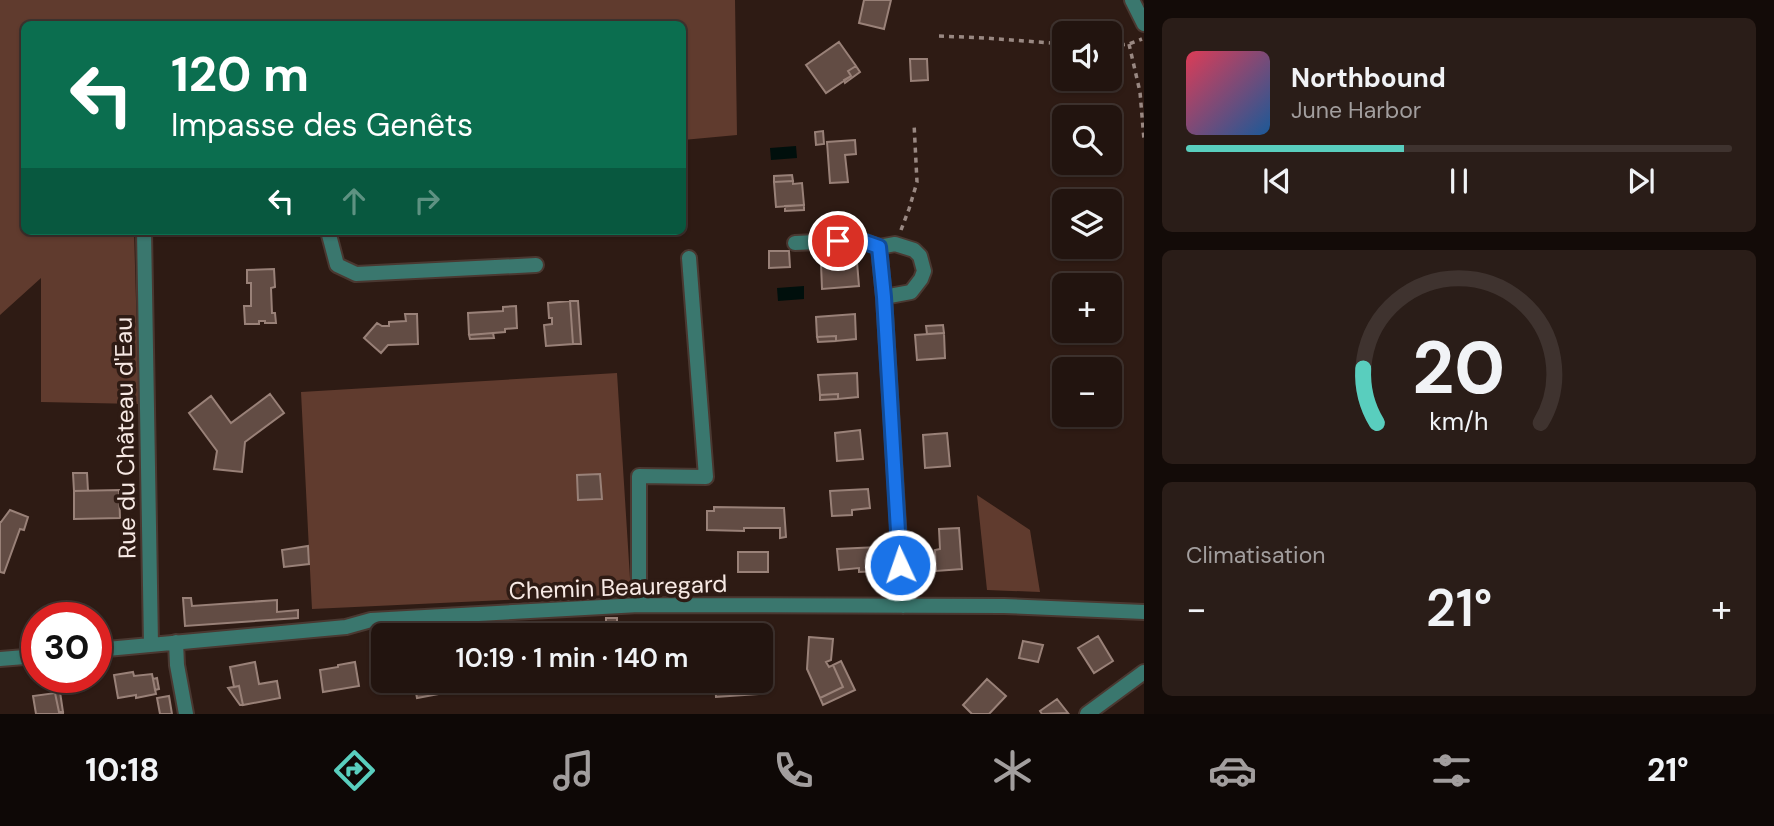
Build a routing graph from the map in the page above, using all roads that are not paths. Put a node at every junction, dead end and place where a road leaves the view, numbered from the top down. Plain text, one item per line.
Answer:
1 (1132, 0) edge
2 (1144, 24) edge
3 (144, 235) edge
4 (329, 235) edge
5 (795, 243) dead end
6 (879, 247) junction
7 (689, 258) dead end
8 (536, 265) dead end
9 (884, 297) junction
10 (639, 606) junction
11 (903, 606) junction
12 (1144, 612) edge
13 (176, 642) junction
14 (151, 645) junction
15 (112, 649) edge
16 (21, 657) edge
17 (0, 659) edge
18 (1144, 672) edge
19 (186, 714) edge
20 (1087, 714) edge

1 - 2 street
3 - 14 street, Rue du Château d'Eau
4 - 8 street
5 - 6 street
6 - 9 street
6 - 9 street
7 - 10 street
9 - 11 street
10 - 11 street, Chemin Beauregard
10 - 13 street, Chemin Beauregard
11 - 12 street, Chemin Beauregard
13 - 14 street, Chemin Beauregard
13 - 19 street
14 - 15 street, Chemin Beauregard
16 - 17 street
18 - 20 street

